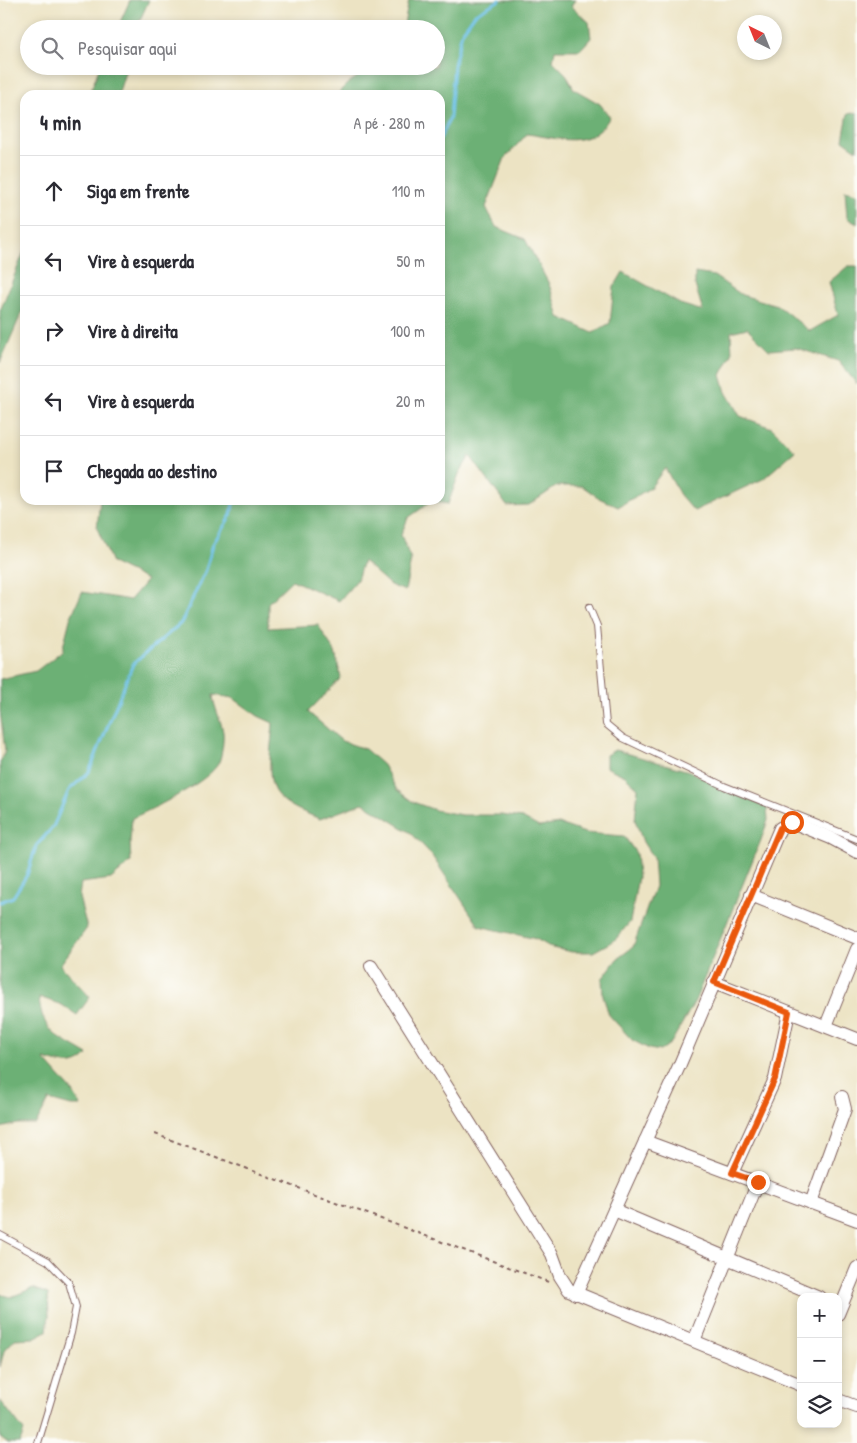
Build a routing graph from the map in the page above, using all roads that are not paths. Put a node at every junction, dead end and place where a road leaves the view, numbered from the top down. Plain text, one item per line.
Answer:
1 (589, 607) dead end
2 (857, 839) edge
3 (857, 852) edge
4 (751, 895) junction
5 (857, 938) edge
6 (857, 949) edge
7 (371, 966) dead end
8 (714, 982) junction
9 (789, 1012) junction
10 (826, 1026) junction
11 (857, 1038) edge
12 (842, 1097) dead end
13 (645, 1141) junction
14 (732, 1173) junction
15 (758, 1182) junction
16 (811, 1202) junction
17 (614, 1210) junction
18 (857, 1220) edge
19 (0, 1235) edge
20 (728, 1257) junction
21 (857, 1268) edge
22 (573, 1292) junction
23 (810, 1293) edge
24 (842, 1301) edge
25 (694, 1341) junction
26 (799, 1383) edge
27 (842, 1401) edge
28 (857, 1407) edge
29 (38, 1443) edge

1 - 2 lane
3 - 4 street
4 - 5 street
4 - 8 street
6 - 10 street
7 - 22 street
8 - 9 street
8 - 13 street
9 - 10 street
9 - 14 street
10 - 11 street
12 - 16 street
13 - 14 street
13 - 17 street
14 - 15 street
15 - 16 street
15 - 20 street
16 - 18 street
17 - 20 street
17 - 22 street
19 - 29 lane
20 - 23 street
20 - 25 street
21 - 24 street
22 - 25 street
25 - 26 street
27 - 28 street

